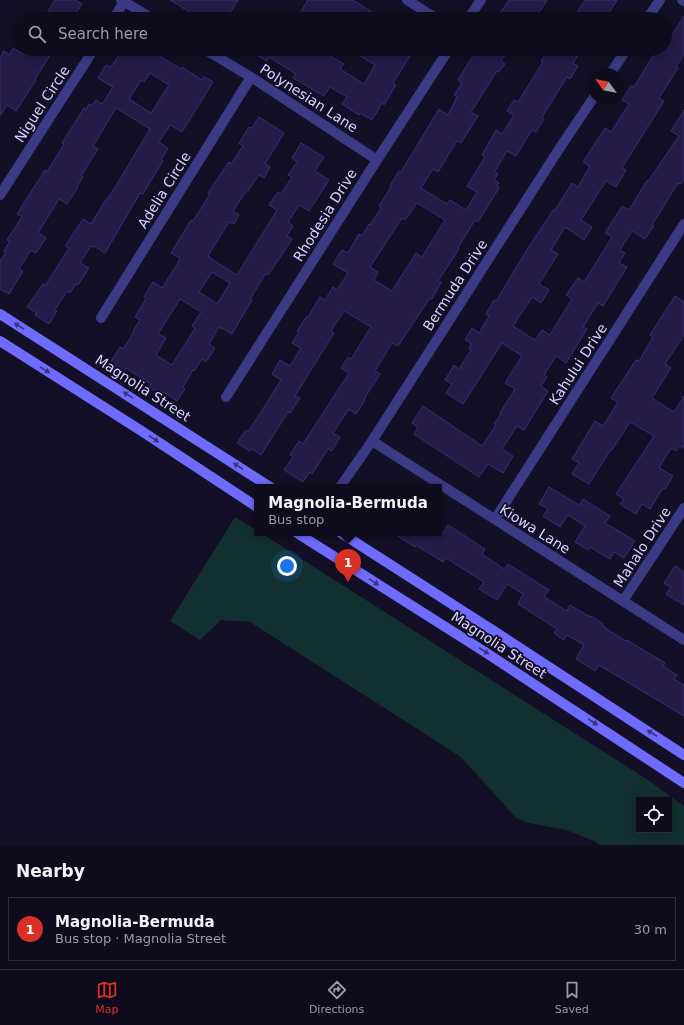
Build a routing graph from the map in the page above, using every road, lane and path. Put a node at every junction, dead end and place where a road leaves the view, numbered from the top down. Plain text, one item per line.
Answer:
1 (407, 0) edge
2 (481, 0) edge
3 (660, 0) edge
4 (122, 1) edge
5 (116, 12) edge
6 (141, 12) edge
7 (426, 12) edge
8 (473, 12) edge
9 (652, 12) edge
10 (89, 56) edge
11 (216, 56) edge
12 (444, 56) edge
13 (622, 56) edge
14 (614, 68) edge
15 (251, 77) junction
16 (590, 104) edge
17 (377, 160) junction
18 (0, 195) edge
19 (684, 224) edge
20 (0, 314) edge
21 (101, 318) dead end
22 (0, 341) edge
23 (226, 397) dead end
24 (372, 441) junction
25 (265, 484) edge
26 (342, 484) edge
27 (440, 484) edge
28 (442, 485) edge
29 (254, 505) edge
30 (684, 508) edge
31 (495, 519) junction
32 (306, 536) edge
33 (346, 536) edge
34 (624, 601) junction
35 (684, 640) edge
36 (684, 755) edge
37 (684, 783) edge

1 - 7 street
2 - 8 street
3 - 9 street
4 - 5 street
4 - 6 street
10 - 18 street, Niguel Circle
11 - 15 street, Polynesian Lane
12 - 17 street, Rhodesia Drive
13 - 14 street
15 - 17 street, Polynesian Lane
15 - 21 street, Adelia Circle
16 - 24 street, Bermuda Drive
17 - 23 street, Rhodesia Drive
19 - 31 street, Kahului Drive
25 -> 20 main road, Magnolia Street
22 -> 29 main road
24 - 26 street, Bermuda Drive
24 - 27 street, Kiowa Lane
28 - 31 street, Kiowa Lane
30 - 34 street, Mahalo Drive
31 - 34 street, Kiowa Lane
32 -> 37 main road, Magnolia Street
36 -> 33 main road, Magnolia Street
34 - 35 street, Kiowa Lane

